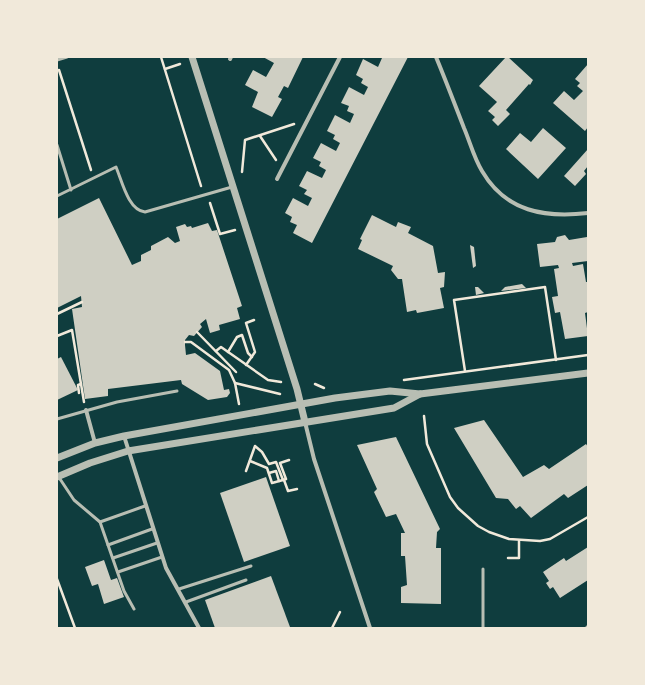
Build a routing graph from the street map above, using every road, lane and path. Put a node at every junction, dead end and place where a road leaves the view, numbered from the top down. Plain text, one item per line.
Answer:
1 (68, 57) edge
2 (161, 57) edge
3 (192, 57) edge
4 (340, 57) edge
5 (436, 57) edge
6 (57, 62) edge
7 (180, 64) dead end
8 (165, 69) junction
9 (308, 120) junction
10 (260, 136) junction
11 (57, 145) edge
12 (282, 169) junction
13 (242, 172) dead end
14 (93, 178) junction
15 (277, 179) dead end
16 (232, 187) junction
17 (70, 190) junction
18 (208, 194) junction
19 (57, 196) edge
20 (588, 213) edge
21 (237, 229) dead end
22 (82, 302) dead end
23 (57, 314) edge
24 (254, 320) dead end
25 (197, 332) dead end
26 (57, 335) edge
27 (185, 342) dead end
28 (216, 351) junction
29 (228, 352) junction
30 (588, 355) edge
31 (252, 357) junction
32 (556, 360) junction
33 (246, 365) junction
34 (236, 372) dead end
35 (465, 372) junction
36 (588, 373) edge
37 (402, 380) dead end
38 (281, 382) dead end
39 (235, 383) junction
40 (81, 384) junction
41 (315, 384) dead end
42 (327, 389) dead end
43 (177, 391) dead end
44 (79, 393) dead end
45 (280, 394) dead end
46 (420, 394) junction
47 (301, 405) junction
48 (239, 406) dead end
49 (86, 410) junction
50 (424, 416) dead end
51 (57, 418) edge
52 (305, 422) junction
53 (124, 436) junction
54 (95, 443) junction
55 (128, 451) junction
56 (57, 458) edge
57 (250, 460) junction
58 (289, 460) dead end
59 (246, 471) dead end
60 (269, 473) junction
61 (58, 477) edge
62 (282, 481) junction
63 (297, 489) dead end
64 (145, 506) junction
65 (588, 517) edge
66 (100, 522) junction
67 (152, 529) junction
68 (519, 541) junction
69 (157, 543) junction
70 (108, 545) junction
71 (162, 557) junction
72 (113, 558) junction
73 (508, 558) dead end
74 (251, 566) dead end
75 (483, 569) dead end
76 (118, 572) junction
77 (57, 579) edge
78 (246, 580) dead end
79 (178, 589) junction
80 (186, 602) junction
81 (134, 609) dead end
82 (340, 612) dead end
83 (75, 628) edge
84 (200, 628) edge
85 (332, 628) edge
86 (370, 628) edge
87 (483, 628) edge

1 - 6 lane
2 - 8 path
3 - 16 street
4 - 9 street
5 - 20 street
6 - 14 path
7 - 8 path
8 - 18 path
9 - 10 path
9 - 12 street
10 - 12 path
10 - 13 path
11 - 17 lane
12 - 15 street
14 - 17 lane
14 - 18 lane
16 - 18 lane
16 - 47 street
17 - 19 lane
18 - 21 path
22 - 23 path
24 - 31 path
25 - 28 path
26 - 40 path
27 - 39 path
28 - 29 path
28 - 34 path
29 - 31 path
29 - 33 path
30 - 32 path
31 - 33 path
32 - 35 path
32 - 35 path
33 - 38 path
35 - 37 path
36 - 46 street
39 - 45 path
39 - 48 path
40 - 44 path
40 - 49 path
41 - 42 path
43 - 49 lane
46 - 47 street
46 - 52 street
47 - 52 street
47 - 53 street
49 - 51 lane
49 - 54 street
50 - 68 path
52 - 55 street
52 - 86 street
53 - 54 street
53 - 55 street
54 - 56 street
55 - 61 street
55 - 64 street
57 - 59 path
57 - 60 path
57 - 62 path
58 - 62 path
60 - 62 path
60 - 62 path
61 - 66 lane
62 - 63 path
64 - 66 lane
64 - 67 street
65 - 68 path
66 - 70 lane
67 - 69 street
67 - 70 lane
68 - 73 path
69 - 71 street
69 - 72 lane
70 - 72 lane
71 - 76 lane
71 - 79 street
72 - 76 lane
74 - 79 lane
75 - 87 lane
76 - 81 lane
77 - 83 path
78 - 80 lane
79 - 80 street
80 - 84 street
82 - 85 path

